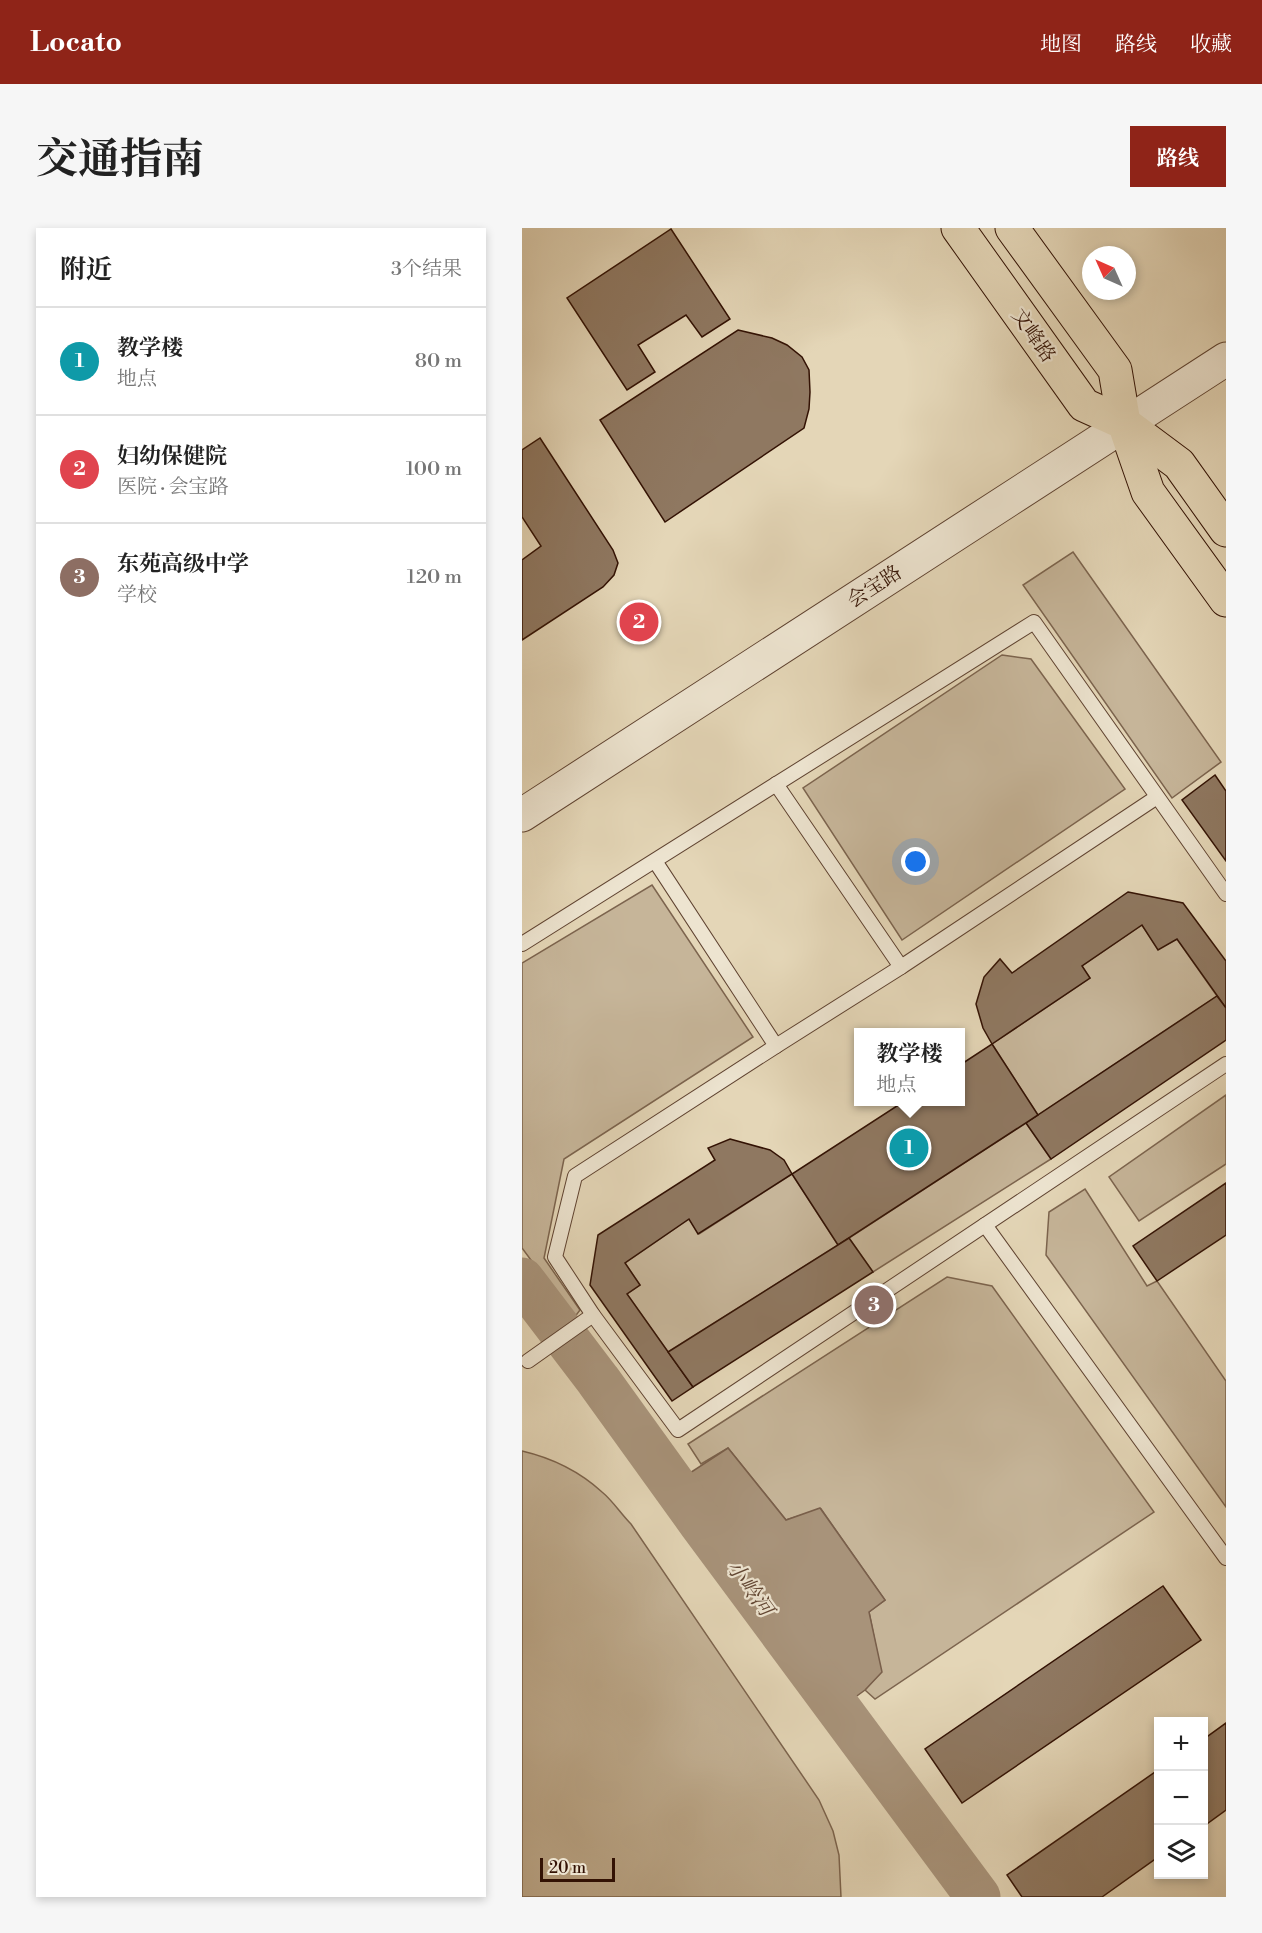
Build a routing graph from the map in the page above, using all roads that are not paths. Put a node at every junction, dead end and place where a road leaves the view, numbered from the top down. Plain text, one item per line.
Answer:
1 (958, 228) edge
2 (1012, 228) edge
3 (1226, 359) edge
4 (1124, 423) junction
5 (1226, 530) edge
6 (1226, 600) edge
7 (776, 784) junction
8 (1158, 797) junction
9 (522, 815) edge
10 (655, 861) junction
11 (1226, 894) edge
12 (522, 944) edge
13 (900, 967) junction
14 (776, 1046) junction
15 (1226, 1064) edge
16 (985, 1225) junction
17 (593, 1315) junction
18 (524, 1359) edge
19 (1226, 1558) edge

1 - 4 main road, 文峰路
2 - 4 main road
3 - 4 street, 会宝路
4 - 5 main road, 文峰路
4 - 6 main road
4 - 9 street, 会宝路
7 - 8 lane
7 - 10 lane
7 - 13 lane
8 - 11 lane
8 - 13 lane
10 - 12 lane
10 - 14 lane
13 - 14 lane
14 - 17 lane
15 - 16 lane
16 - 17 lane
16 - 19 lane
17 - 18 lane

